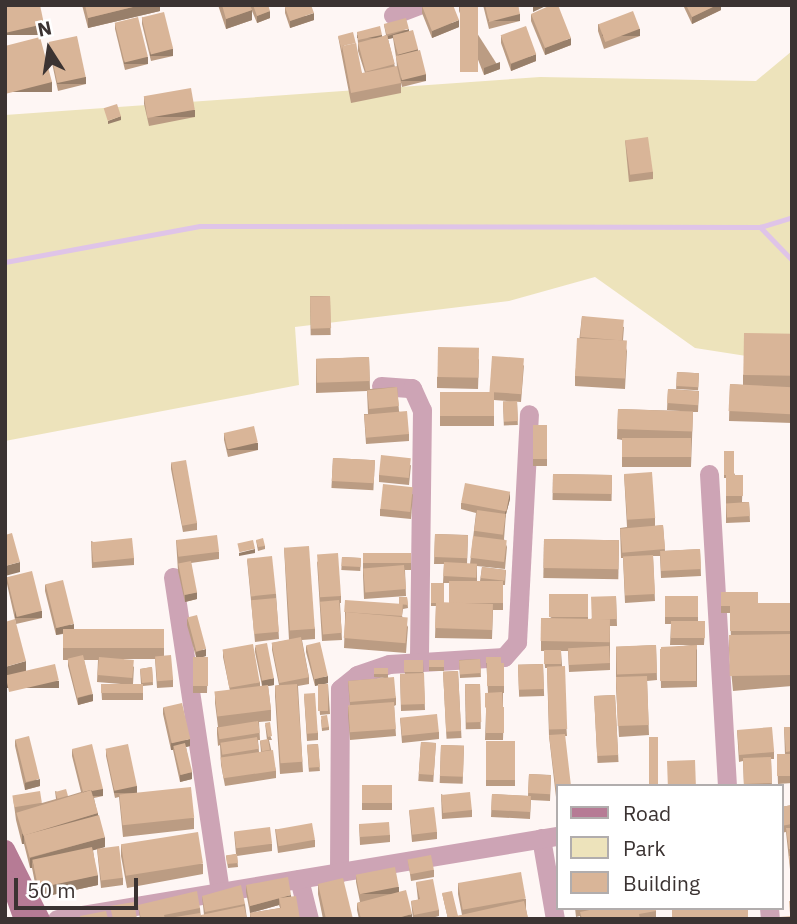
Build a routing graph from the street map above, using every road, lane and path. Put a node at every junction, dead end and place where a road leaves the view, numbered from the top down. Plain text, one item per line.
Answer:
1 (419, 5) edge
2 (393, 15) dead end
3 (381, 386) edge
4 (529, 414) dead end
5 (709, 474) dead end
6 (173, 577) dead end
7 (419, 661) junction
8 (727, 784) edge
9 (549, 837) edge
10 (5, 849) edge
11 (5, 873) edge
12 (339, 873) junction
13 (299, 879) junction
14 (220, 891) junction
15 (23, 919) edge
16 (40, 919) edge
17 (57, 919) edge
18 (309, 919) edge
19 (555, 919) edge

1 - 2 street
3 - 7 street
4 - 7 street
5 - 8 street
6 - 14 street
7 - 12 street
9 - 12 street
9 - 19 street
10 - 16 main road
11 - 15 main road
12 - 13 street
13 - 14 street
13 - 18 street
14 - 17 street

